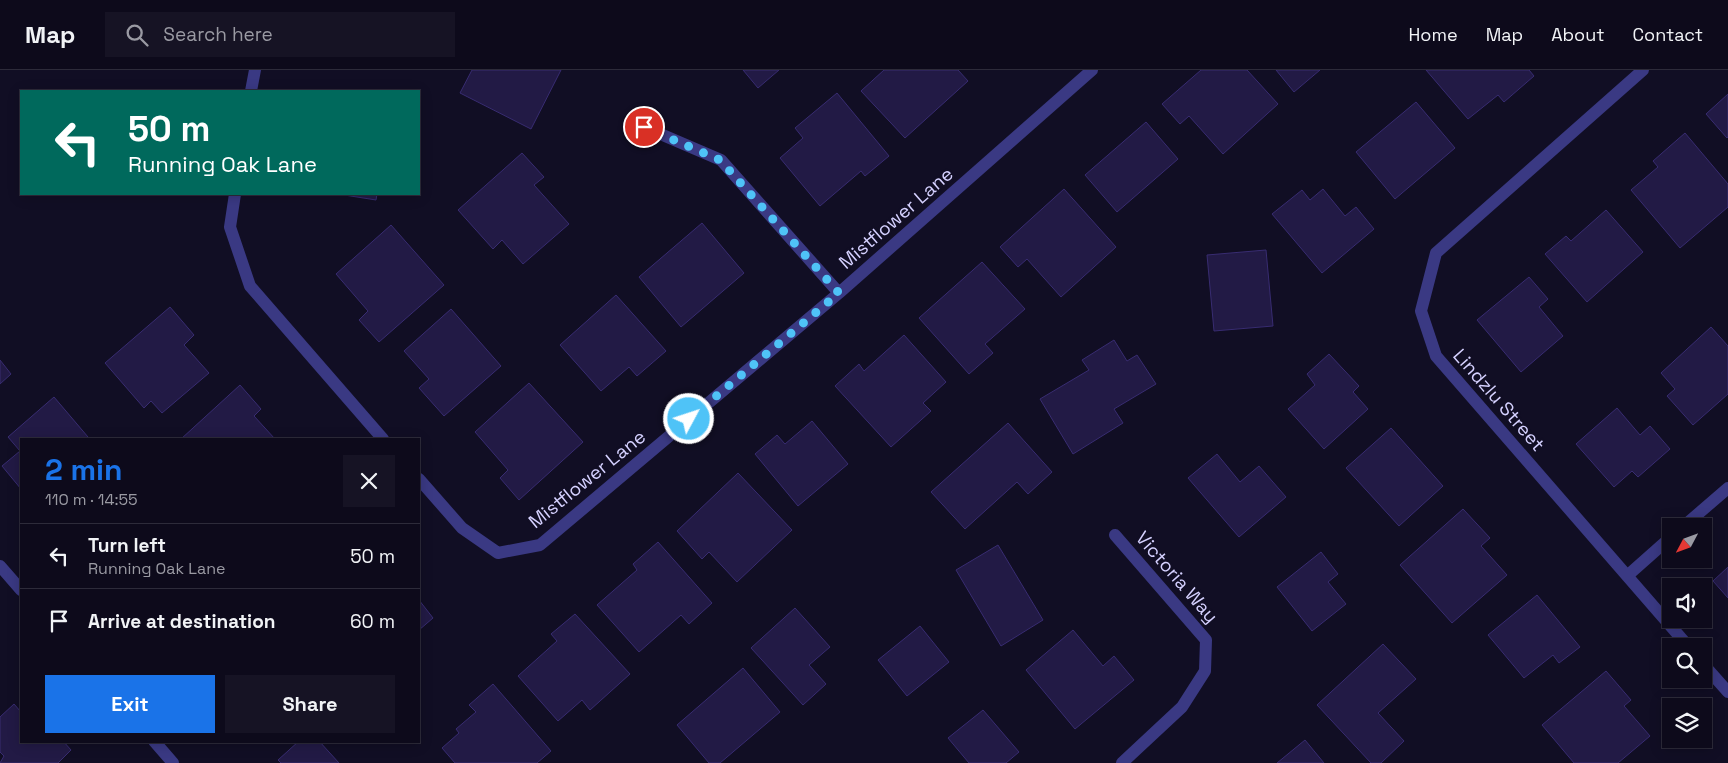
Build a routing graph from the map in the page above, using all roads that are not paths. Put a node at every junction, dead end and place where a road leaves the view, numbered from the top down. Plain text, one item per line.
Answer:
1 (255, 70) edge
2 (1092, 70) edge
3 (1644, 70) edge
4 (251, 90) edge
5 (644, 127) dead end
6 (236, 195) edge
7 (839, 293) junction
8 (382, 438) edge
9 (420, 480) edge
10 (1728, 488) edge
11 (1693, 518) edge
12 (1115, 535) dead end
13 (1662, 545) edge
14 (0, 566) edge
15 (1626, 576) junction
16 (20, 589) edge
17 (1681, 638) edge
18 (1712, 673) edge
19 (1728, 692) edge
20 (156, 743) edge
21 (173, 763) edge
22 (1122, 763) edge

1 - 4 street
2 - 7 street, Mistflower Lane
3 - 15 street, Lindzlu Street
5 - 7 street
6 - 8 street
7 - 9 street, Mistflower Lane
10 - 11 street
12 - 22 street, Victoria Way
13 - 15 street
14 - 16 street
15 - 17 street, Lindzlu Street
18 - 19 street
20 - 21 street

